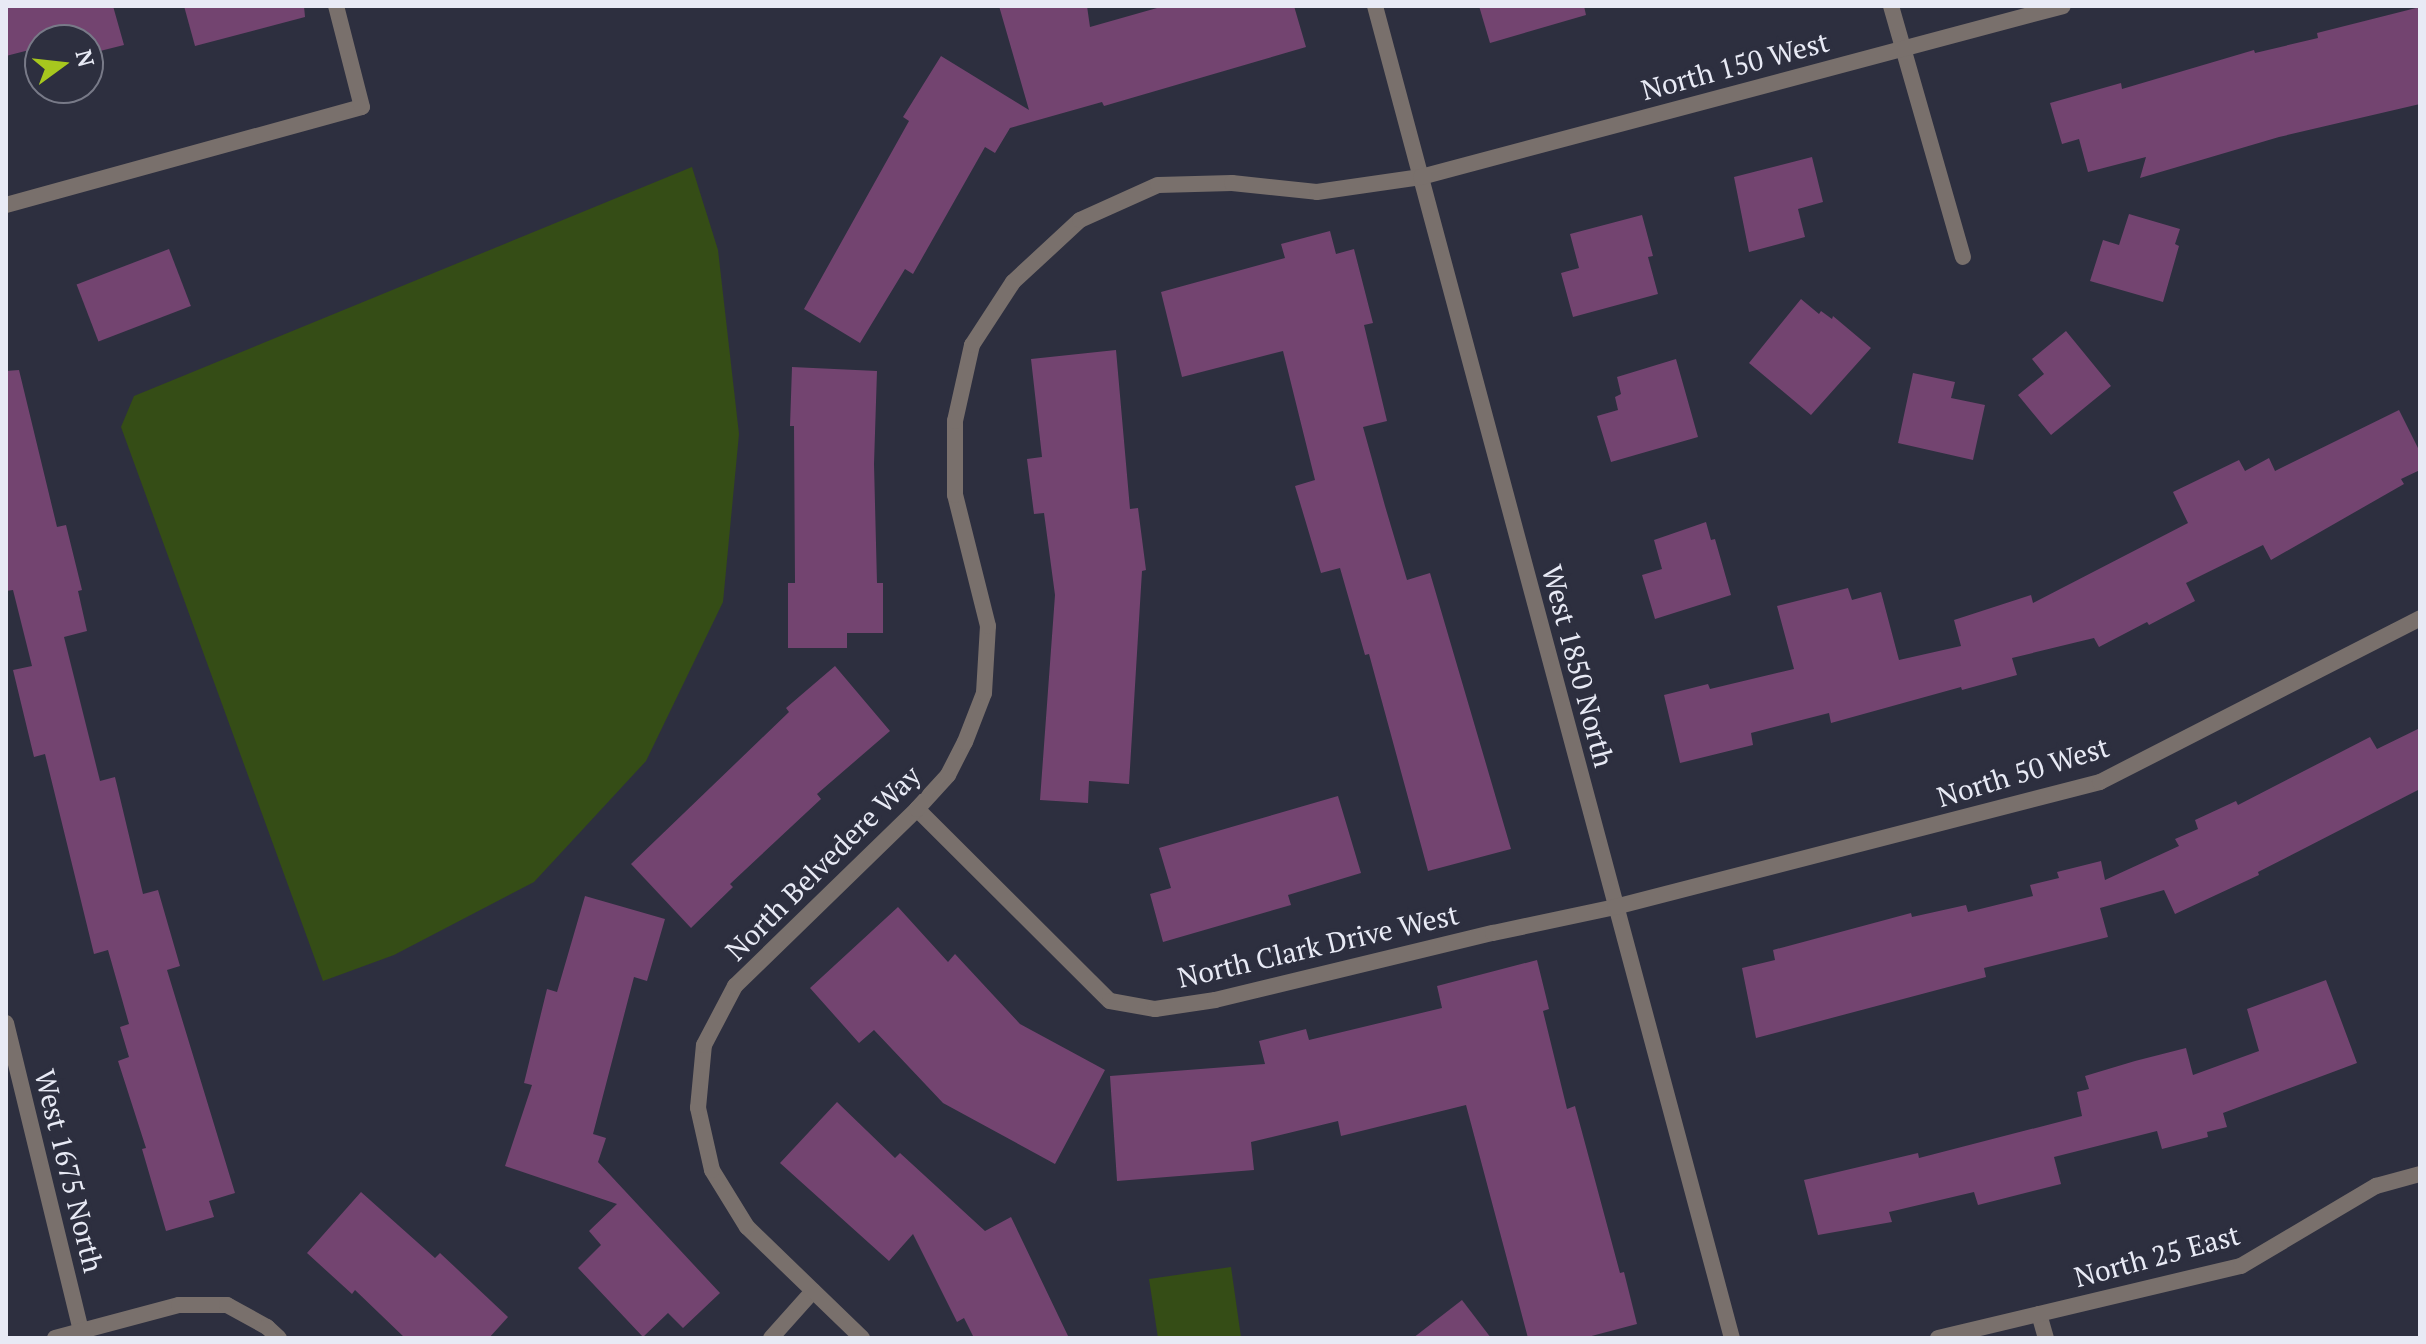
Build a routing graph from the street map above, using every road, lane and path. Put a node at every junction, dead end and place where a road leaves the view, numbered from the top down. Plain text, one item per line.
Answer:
1 (336, 6) edge
2 (1375, 6) edge
3 (1891, 6) edge
4 (2063, 6) edge
5 (1903, 48) junction
6 (1421, 177) junction
7 (6, 205) edge
8 (1963, 257) dead end
9 (2420, 618) edge
10 (917, 809) junction
11 (1615, 907) junction
12 (6, 1023) edge
13 (8, 1041) edge
14 (2420, 1174) edge
15 (813, 1291) junction
16 (2039, 1314) junction
17 (81, 1334) edge
18 (55, 1338) edge
19 (279, 1338) edge
20 (771, 1338) edge
21 (862, 1338) edge
22 (1732, 1338) edge
23 (1938, 1338) edge
24 (2046, 1338) edge

1 - 7 street
2 - 6 street, West 1850 North
3 - 5 street
4 - 5 street, North 150 West
5 - 6 street, North 150 West
5 - 8 street
6 - 10 street, North Belvedere Way
6 - 11 street, West 1850 North
9 - 11 street, North 50 West
10 - 11 street, North Clark Drive West
10 - 15 street, North Belvedere Way
11 - 22 street, West 1850 North
12 - 13 street, West 1675 North
13 - 17 street, West 1675 North
14 - 16 street, North 25 East
15 - 20 street
15 - 21 street, North Belvedere Way
16 - 23 street, North 25 East
16 - 24 street
17 - 18 street
17 - 19 street

